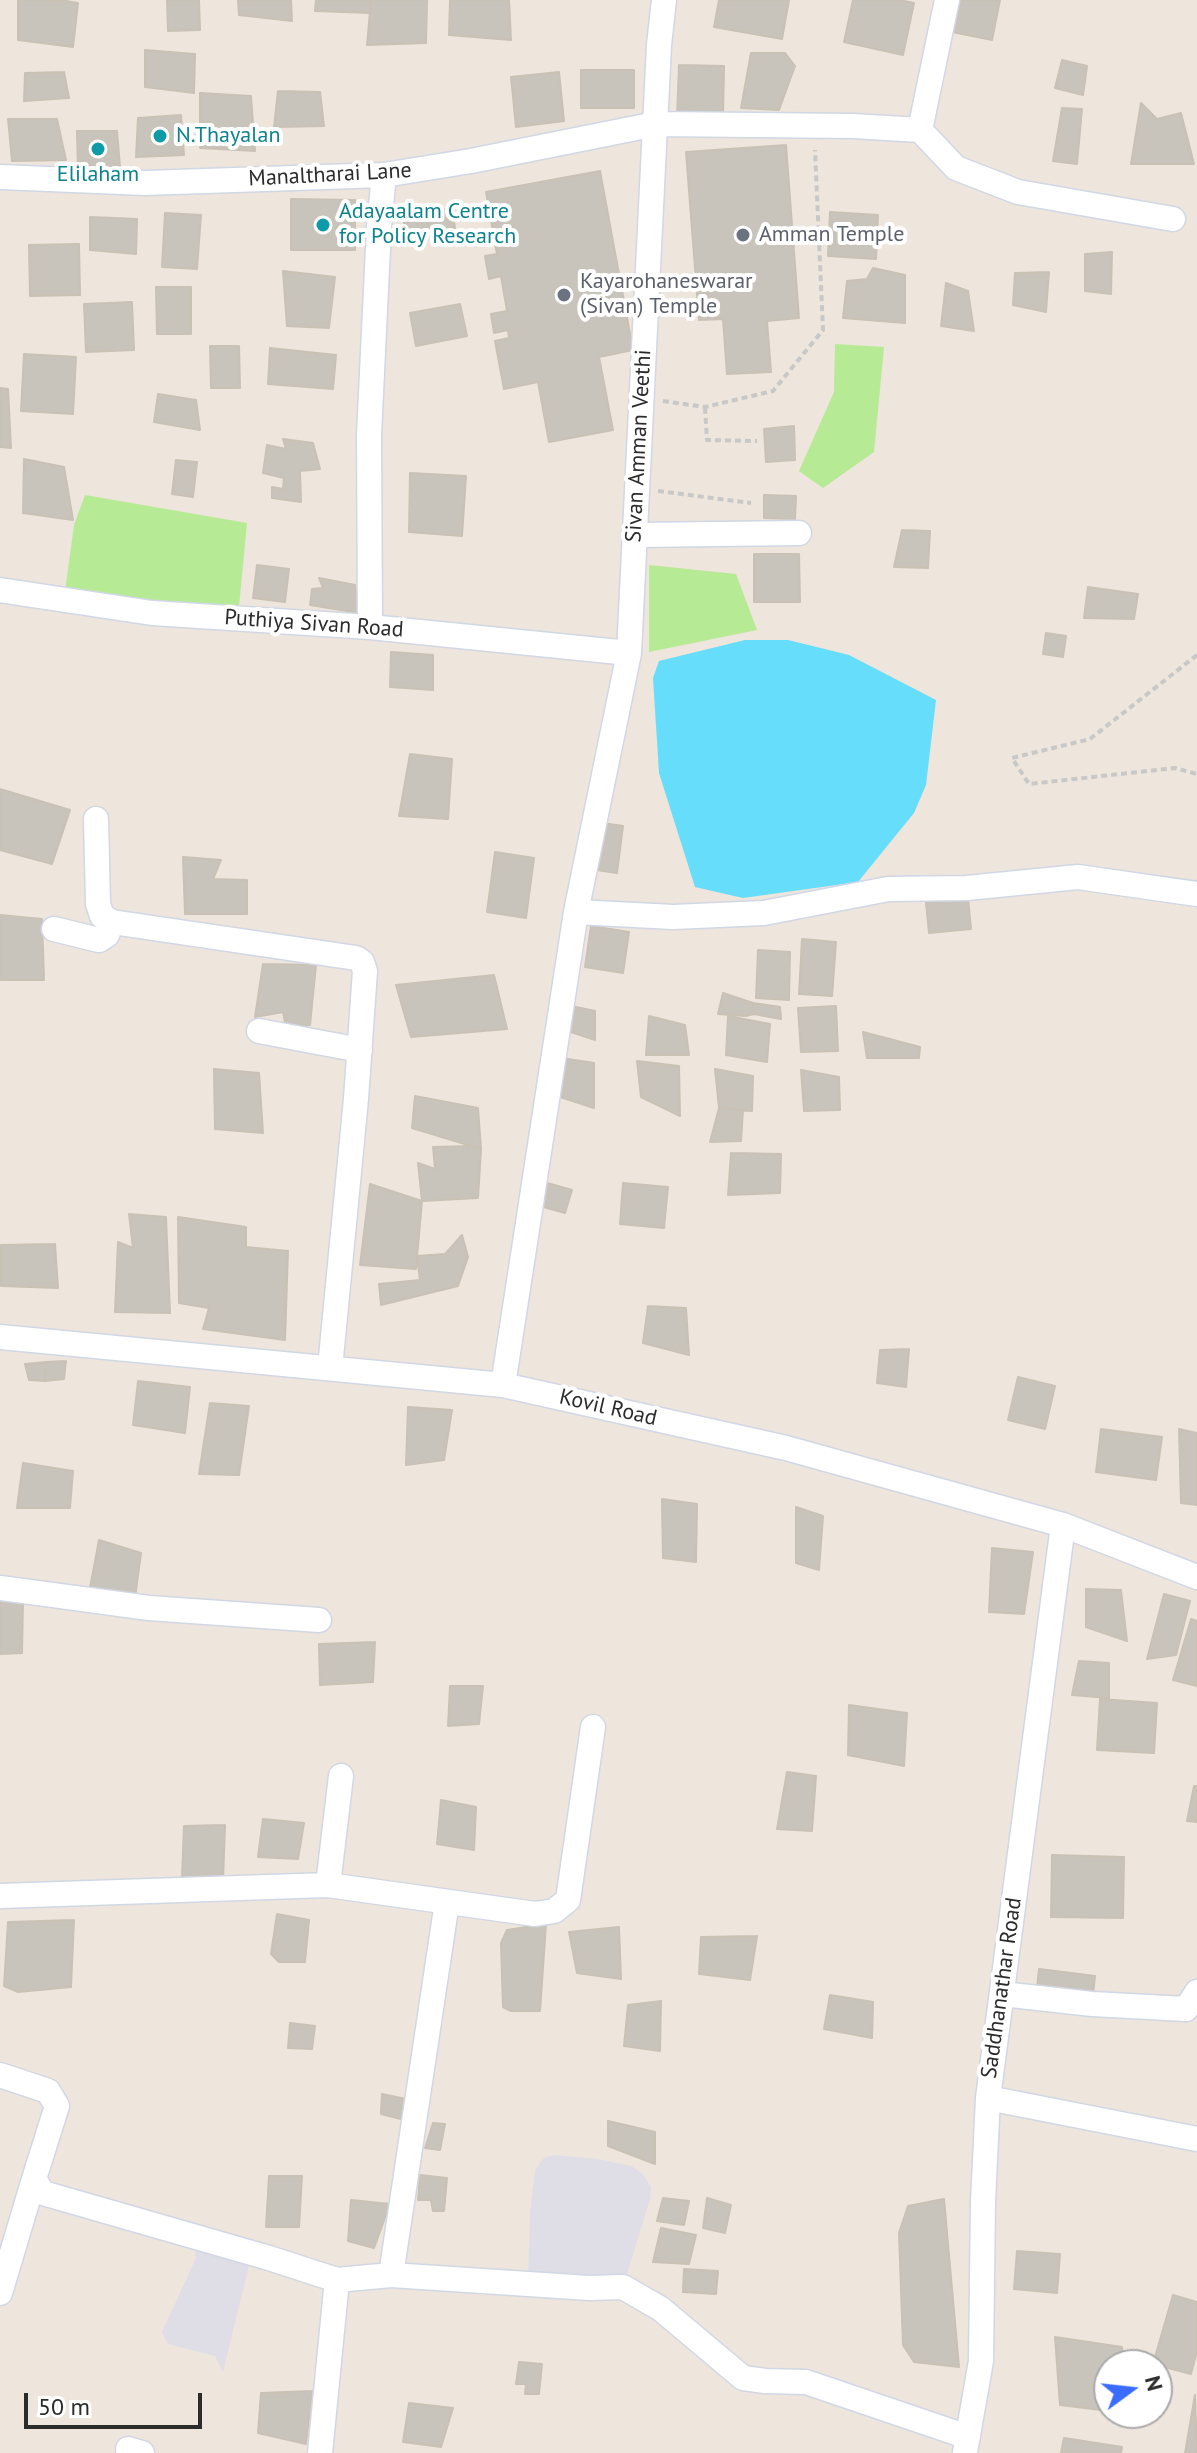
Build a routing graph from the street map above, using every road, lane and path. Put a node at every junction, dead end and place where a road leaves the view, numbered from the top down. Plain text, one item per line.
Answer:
1 (664, 0) edge
2 (947, 0) edge
3 (656, 124) junction
4 (814, 126) junction
5 (920, 130) junction
6 (384, 175) junction
7 (0, 177) edge
8 (1173, 219) dead end
9 (641, 398) junction
10 (705, 407) junction
11 (757, 441) dead end
12 (637, 489) junction
13 (751, 503) dead end
14 (799, 533) dead end
15 (635, 535) junction
16 (0, 590) edge
17 (370, 627) junction
18 (629, 653) junction
19 (1197, 655) edge
20 (1197, 774) edge
21 (96, 819) dead end
22 (1197, 894) edge
23 (576, 912) junction
24 (112, 922) junction
25 (54, 929) dead end
26 (259, 1031) dead end
27 (360, 1050) junction
28 (0, 1337) edge
29 (330, 1368) junction
30 (503, 1385) junction
31 (1063, 1525) junction
32 (1197, 1578) edge
33 (0, 1588) edge
34 (319, 1620) dead end
35 (593, 1727) dead end
36 (341, 1776) dead end
37 (328, 1885) junction
38 (0, 1896) edge
39 (447, 1902) junction
40 (1197, 1992) edge
41 (1002, 1994) junction
42 (0, 2075) edge
43 (988, 2098) junction
44 (1197, 2139) edge
45 (34, 2179) junction
46 (391, 2275) junction
47 (337, 2280) junction
48 (0, 2293) edge
49 (966, 2445) edge
50 (320, 2453) edge

1 - 3 street, Sivan Amman Veethi
2 - 5 street
3 - 4 street, Manaltharai Lane
3 - 6 street, Manaltharai Lane
3 - 9 street, Sivan Amman Veethi
4 - 5 street, Manaltharai Lane
4 - 10 path
5 - 8 street
6 - 7 street, Manaltharai Lane
6 - 17 street
9 - 10 path
9 - 12 street, Sivan Amman Veethi
10 - 11 path
12 - 13 path
12 - 15 street, Sivan Amman Veethi
14 - 15 street
15 - 18 street, Sivan Amman Veethi
16 - 17 street, Puthiya Sivan Road
17 - 18 street, Puthiya Sivan Road
18 - 23 street, Sivan Amman Veethi
19 - 20 path
21 - 24 street
22 - 23 street
23 - 30 street, Sivan Amman Veethi
24 - 25 street
24 - 27 street
26 - 27 street
27 - 29 street
28 - 29 street, Kovil Road
29 - 30 street, Kovil Road
30 - 31 street, Kovil Road
31 - 32 street, Kovil Road
31 - 41 street, Saddhanathar Road
33 - 34 street
35 - 39 street
36 - 37 street
37 - 38 street
37 - 39 street
39 - 46 street
40 - 41 street
41 - 43 street, Saddhanathar Road
42 - 45 street
43 - 44 street
43 - 49 street, Saddhanathar Road
45 - 47 street
45 - 48 street
46 - 47 street
46 - 49 street
47 - 50 street

